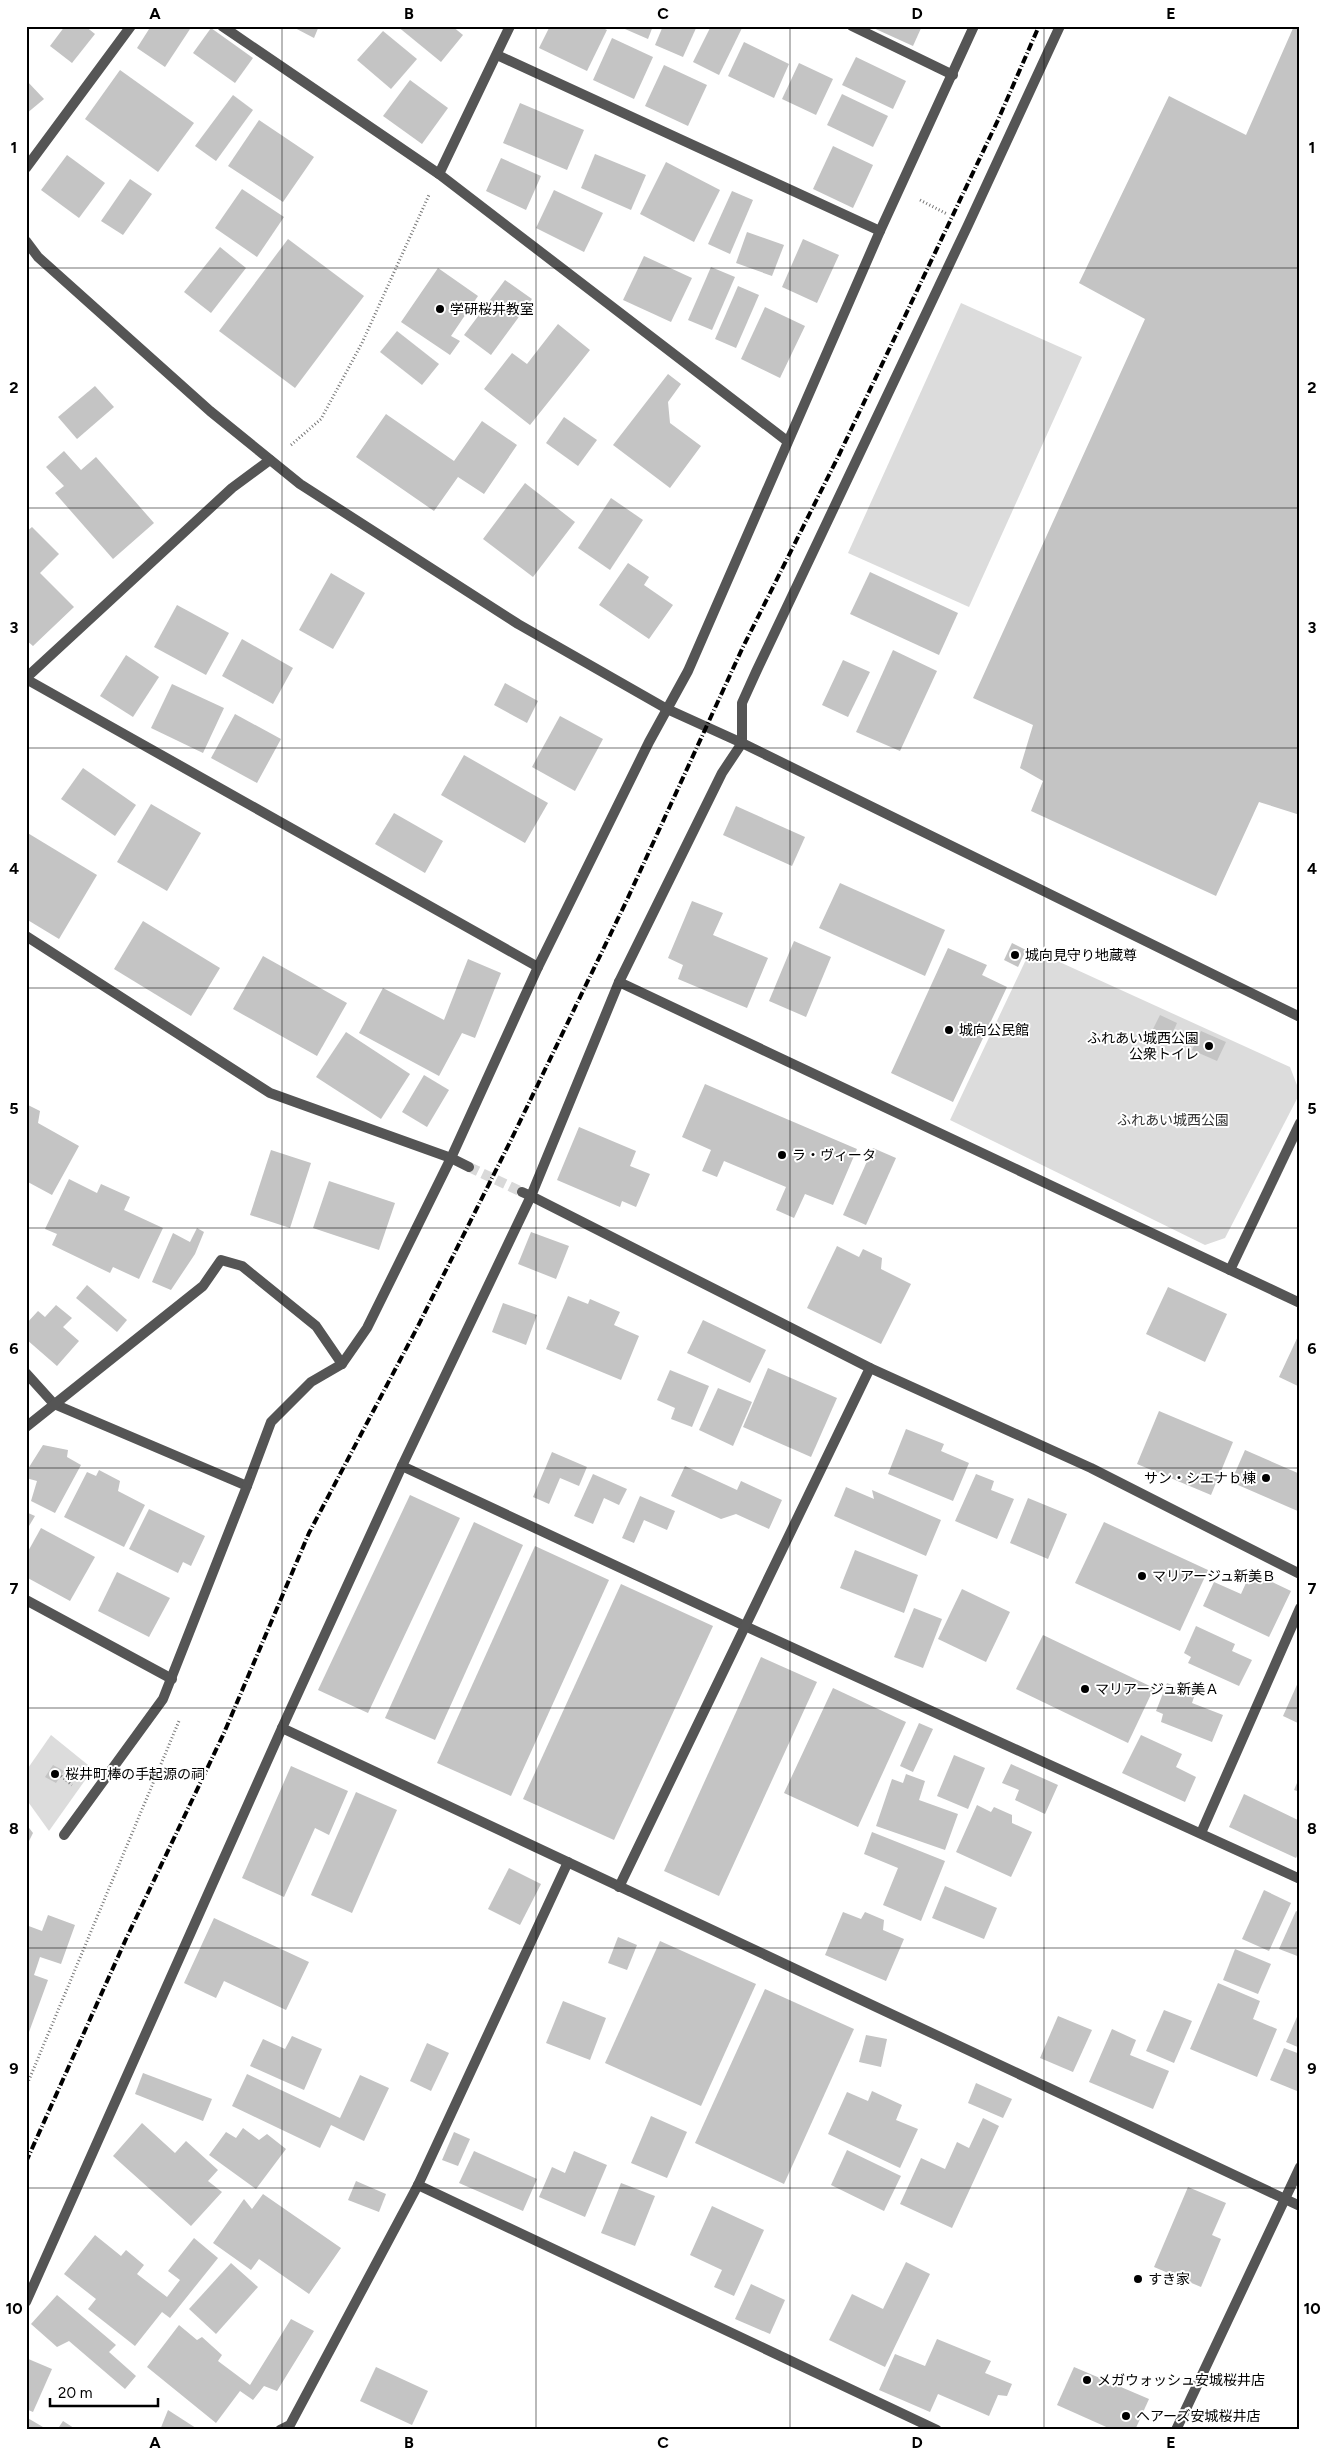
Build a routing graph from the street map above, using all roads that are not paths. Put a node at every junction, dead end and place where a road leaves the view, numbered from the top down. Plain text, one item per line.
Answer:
1 (131, 26) edge
2 (222, 26) edge
3 (510, 26) edge
4 (852, 26) edge
5 (974, 26) edge
6 (1060, 26) edge
7 (497, 55) junction
8 (953, 75) junction
9 (26, 168) edge
10 (439, 174) junction
11 (880, 231) junction
12 (26, 241) edge
13 (787, 441) junction
14 (270, 460) junction
15 (26, 678) edge
16 (667, 708) junction
17 (742, 743) junction
18 (26, 936) edge
19 (538, 967) junction
20 (619, 982) junction
21 (1300, 1017) edge
22 (1300, 1123) edge
23 (451, 1158) junction
24 (469, 1167) tunnel mouth
25 (527, 1194) junction
26 (1230, 1270) junction
27 (1300, 1303) edge
28 (342, 1364) junction
29 (870, 1368) junction
30 (26, 1373) edge
31 (54, 1404) junction
32 (26, 1427) edge
33 (402, 1466) junction
34 (247, 1486) junction
35 (1300, 1574) edge
36 (26, 1600) edge
37 (1300, 1608) edge
38 (745, 1626) junction
39 (172, 1679) junction
40 (282, 1728) junction
41 (1201, 1833) junction
42 (64, 1835) dead end
43 (568, 1862) junction
44 (1300, 1879) edge
45 (619, 1887) junction
46 (1300, 2167) edge
47 (418, 2185) junction
48 (1286, 2199) junction
49 (1300, 2206) edge
50 (26, 2302) edge
51 (280, 2430) edge
52 (937, 2430) edge
53 (1176, 2430) edge

1 - 9 street
2 - 10 street
3 - 7 street
4 - 8 street
5 - 8 street
6 - 17 street
7 - 10 street
7 - 11 street
8 - 11 street
10 - 13 street
11 - 13 street
12 - 14 street
13 - 16 street
14 - 15 street
14 - 16 street
15 - 19 street
16 - 17 street
16 - 19 street
17 - 20 street
17 - 21 street
18 - 23 street
19 - 23 street
20 - 25 street
20 - 26 street
22 - 26 street
23 - 24 street
23 - 28 street
25 - 29 street
25 - 33 street
26 - 27 street
28 - 31 street
28 - 34 street
29 - 35 street
29 - 38 street
30 - 31 street
31 - 32 street
31 - 34 street
33 - 38 street
33 - 40 street
34 - 39 street
36 - 39 street
37 - 41 street
38 - 41 street
38 - 45 street
39 - 42 street
40 - 43 street
40 - 50 street
41 - 44 street
43 - 45 street
43 - 47 street
45 - 48 street
46 - 48 street
47 - 51 street
47 - 52 street
48 - 49 street
48 - 53 street

